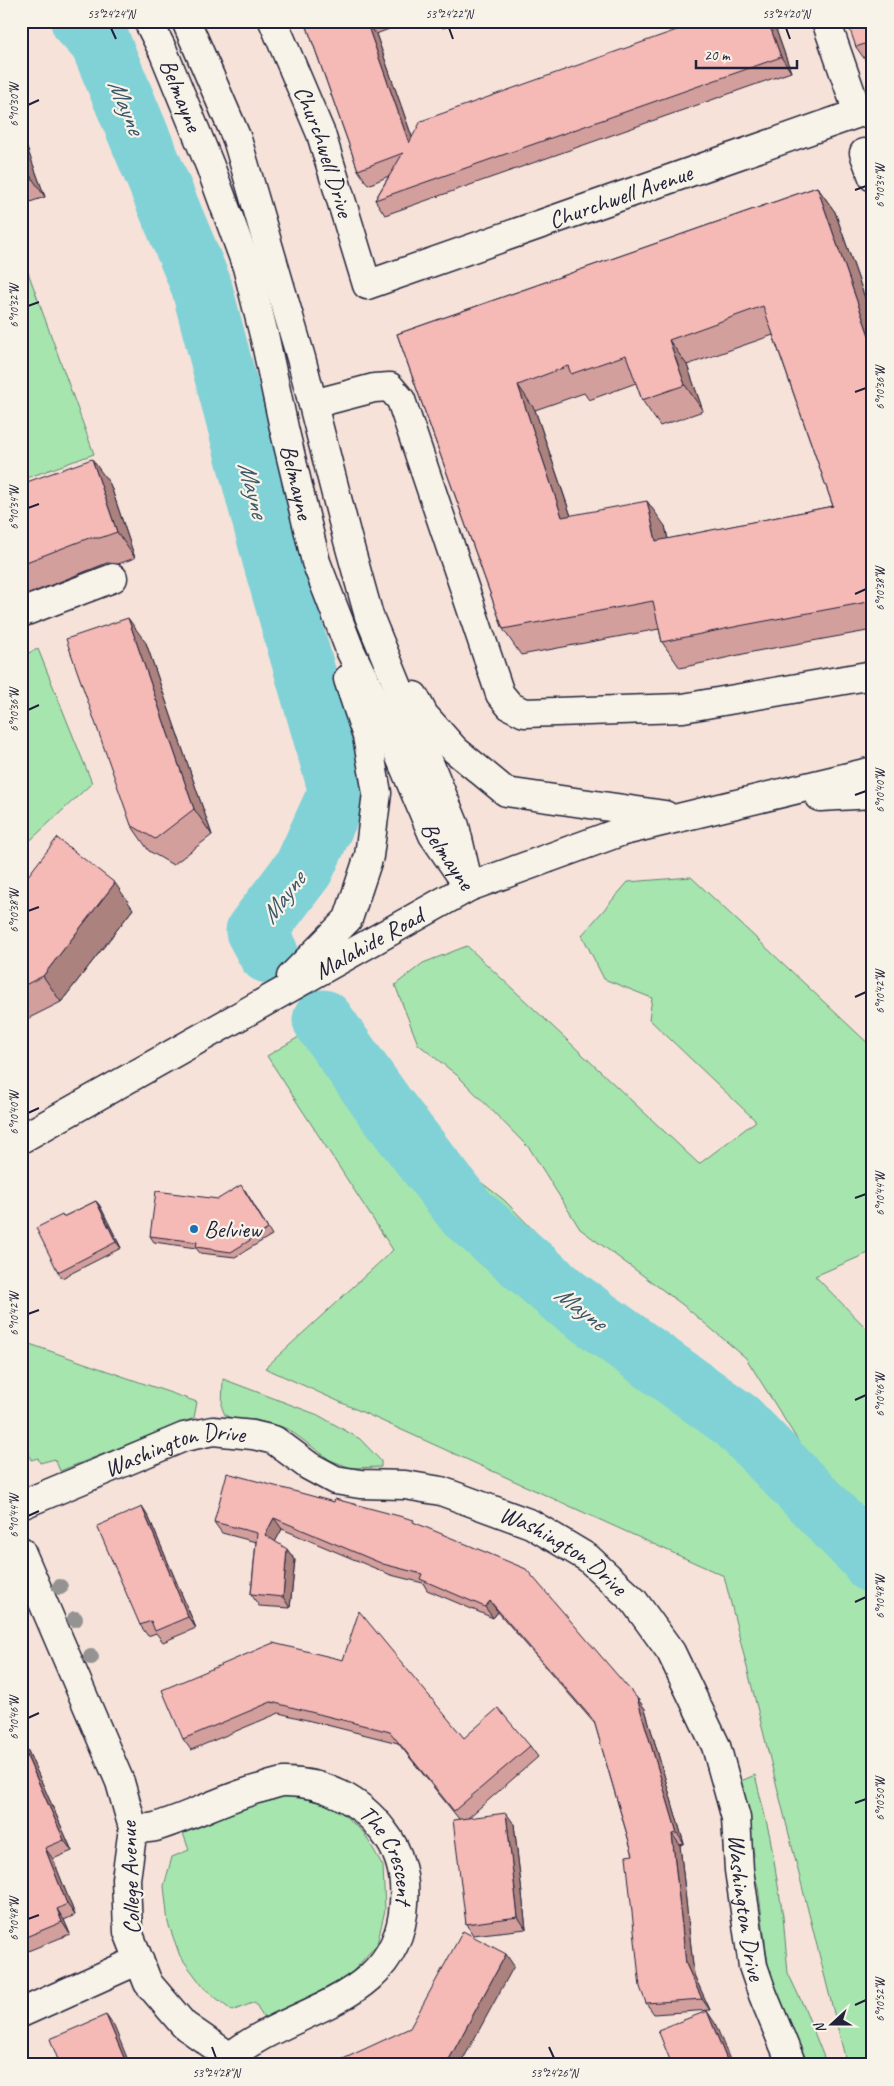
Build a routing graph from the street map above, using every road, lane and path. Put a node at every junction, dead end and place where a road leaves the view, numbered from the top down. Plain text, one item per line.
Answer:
1 (148, 21) edge
2 (186, 21) edge
3 (273, 21) edge
4 (826, 21) edge
5 (865, 111) edge
6 (367, 285) joint
7 (313, 404) junction
8 (316, 562) junction
9 (113, 578) dead end
10 (21, 613) edge
11 (369, 616) junction
12 (873, 675) edge
13 (873, 771) edge
14 (873, 794) edge
15 (738, 802) junction
16 (678, 817) junction
17 (469, 887) junction
18 (269, 1000) junction
19 (21, 1139) edge
20 (21, 1505) edge
21 (21, 1551) edge
22 (133, 1828) junction
23 (139, 1960) junction
24 (21, 2013) edge
25 (233, 2061) edge
26 (792, 2065) edge

1 - 8 street, Belmayne
2 - 7 street, Belmayne
3 - 6 street, Churchwell Drive
4 - 5 street
5 - 6 street, Churchwell Avenue
7 - 11 street, Belmayne
7 - 12 street
8 - 17 street, Belmayne
8 - 18 street
9 - 10 street
11 - 16 street
11 - 17 street, Belmayne
13 - 15 street, Malahide Road
14 - 15 street, Malahide Road
15 - 16 street, Malahide Road
16 - 17 street, Malahide Road
17 - 18 street, Malahide Road
18 - 19 street, Malahide Road
20 - 26 street, Washington Drive
21 - 22 street, College Avenue
22 - 23 street, College Avenue
22 - 25 street, The Crescent
23 - 24 street
23 - 25 street, College Avenue

